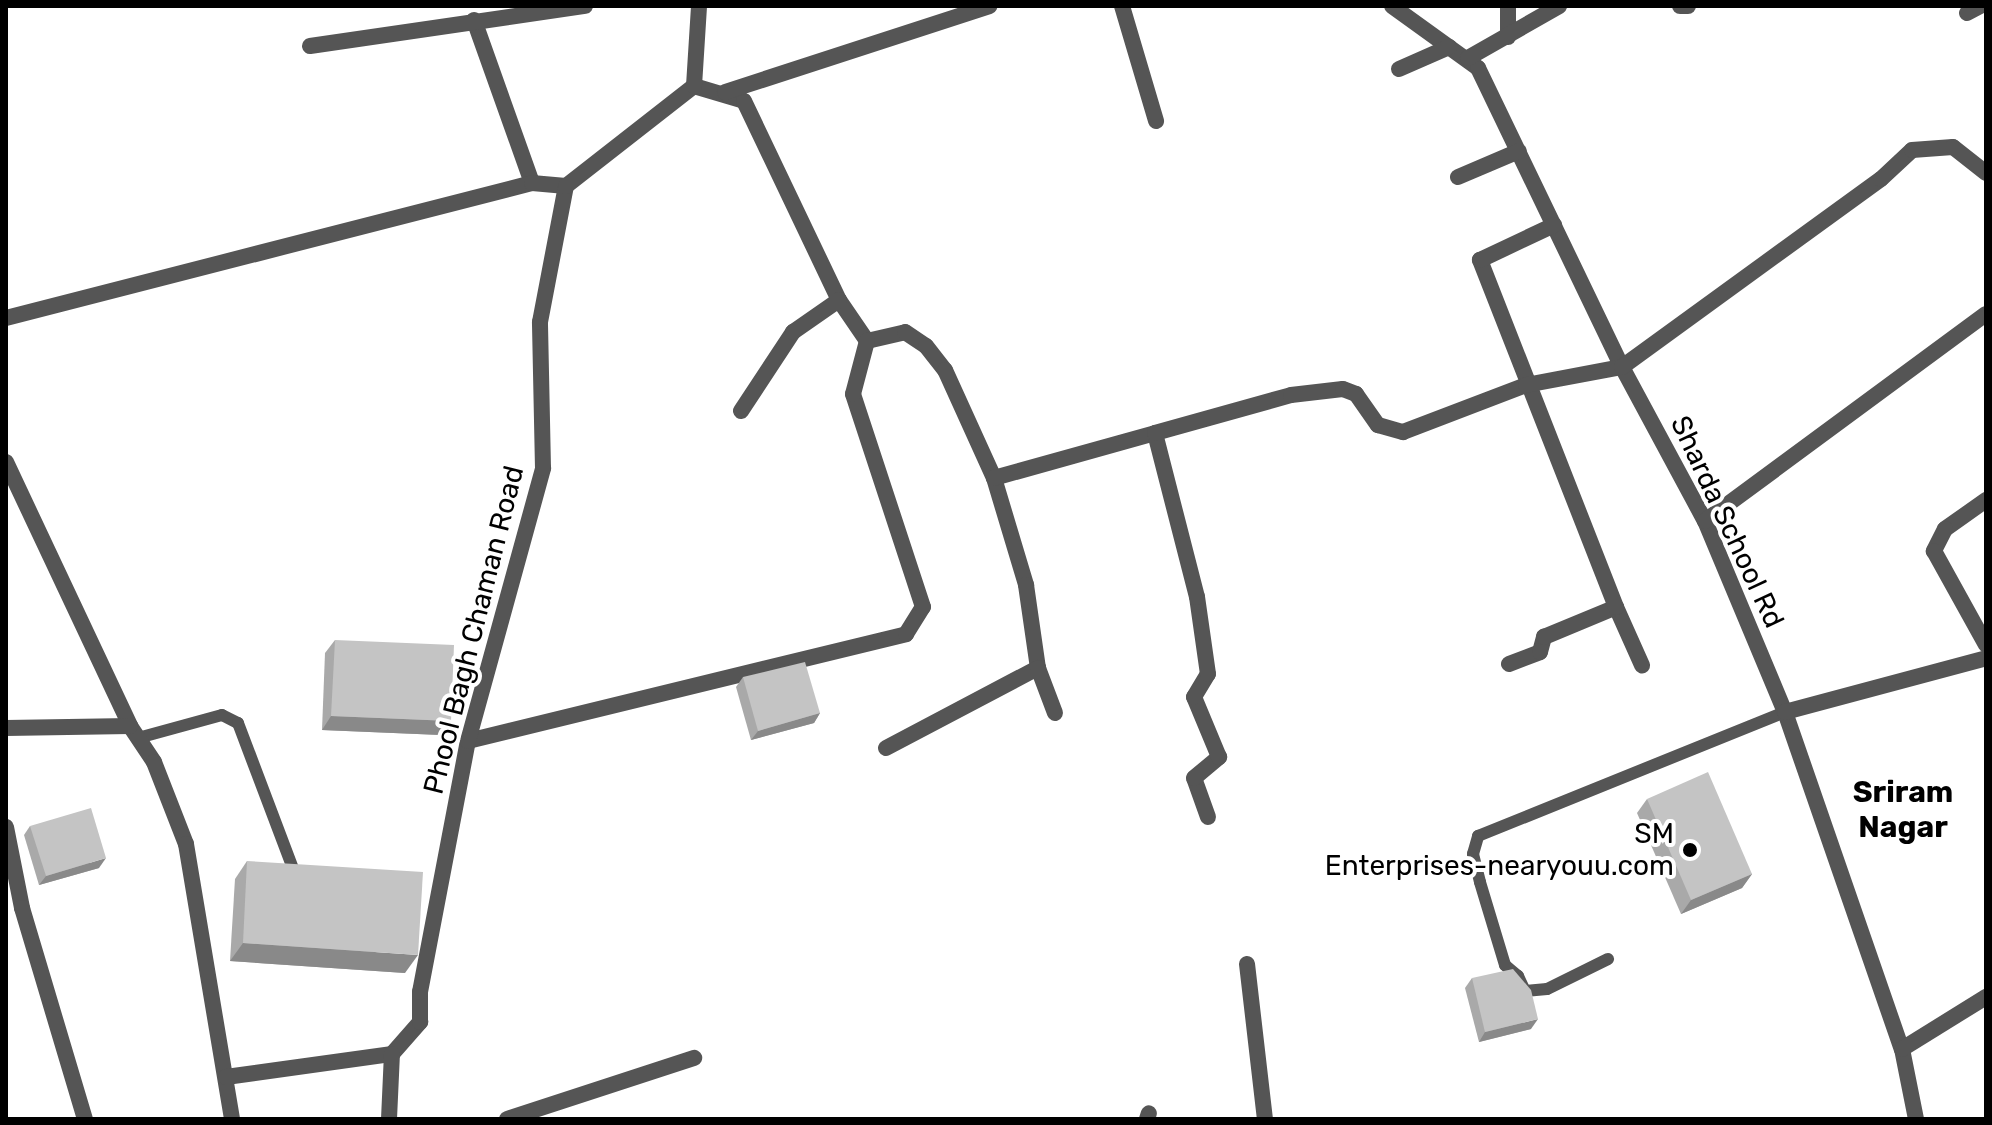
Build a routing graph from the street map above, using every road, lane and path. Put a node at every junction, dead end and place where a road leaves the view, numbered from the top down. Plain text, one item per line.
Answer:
1 (585, 6) edge
2 (699, 6) edge
3 (989, 6) edge
4 (1122, 6) edge
5 (1392, 6) edge
6 (1508, 6) edge
7 (1559, 6) edge
8 (1680, 6) edge
9 (1688, 6) edge
10 (474, 20) junction
11 (1508, 37) junction
12 (310, 46) dead end
13 (1449, 47) junction
14 (1468, 58) junction
15 (1399, 69) dead end
16 (694, 86) junction
17 (725, 92) junction
18 (1156, 121) dead end
19 (1519, 151) junction
20 (1986, 173) edge
21 (1458, 177) dead end
22 (532, 183) junction
23 (566, 186) junction
24 (1554, 225) junction
25 (839, 300) junction
26 (1986, 314) edge
27 (6, 318) edge
28 (867, 341) junction
29 (1622, 367) junction
30 (1526, 385) junction
31 (741, 411) dead end
32 (1155, 433) junction
33 (6, 462) edge
34 (994, 478) junction
35 (1986, 500) edge
36 (1705, 521) junction
37 (1616, 607) junction
38 (1986, 645) edge
39 (1986, 658) edge
40 (1509, 664) dead end
41 (1642, 665) dead end
42 (1038, 668) junction
43 (1785, 712) junction
44 (1055, 713) dead end
45 (6, 728) edge
46 (134, 732) junction
47 (468, 741) junction
48 (886, 748) dead end
49 (1208, 817) dead end
50 (6, 827) edge
51 (292, 866) edge
52 (1608, 959) dead end
53 (1247, 964) dead end
54 (1986, 997) edge
55 (1902, 1049) junction
56 (392, 1054) junction
57 (694, 1058) dead end
58 (226, 1077) junction
59 (85, 1119) edge
60 (232, 1119) edge
61 (389, 1119) edge
62 (507, 1119) edge
63 (1265, 1119) edge
64 (1916, 1119) edge

1 - 10 street
2 - 16 street
3 - 17 street
4 - 18 street
5 - 13 street, Sharda School Rd
6 - 11 street
7 - 11 street
8 - 9 street
10 - 12 street
10 - 22 street
11 - 14 street
13 - 14 street, Sharda School Rd
13 - 15 street
14 - 19 street, Sharda School Rd
16 - 17 street
16 - 23 street
17 - 25 street
19 - 21 street
19 - 24 street, Sharda School Rd
20 - 29 street
22 - 23 street
22 - 27 street
23 - 47 street, Phool Bagh Chaman Road
24 - 29 street, Sharda School Rd
24 - 30 street
25 - 28 street
25 - 31 street
26 - 36 street
28 - 34 street
28 - 47 street
29 - 30 street
29 - 36 street, Sharda School Rd
30 - 32 street
30 - 37 street
32 - 34 street
32 - 49 street
33 - 46 street
34 - 42 street
35 - 38 street
36 - 43 street, Sharda School Rd
37 - 40 street
37 - 41 street
39 - 43 street
42 - 44 street
42 - 48 street
43 - 52 lane
43 - 55 street, Sharda School Rd
45 - 46 street
46 - 51 lane
46 - 58 street
47 - 56 street, Phool Bagh Chaman Road
50 - 59 street
53 - 63 street
54 - 55 street
55 - 64 street, Sharda School Rd
56 - 58 street
56 - 61 street
57 - 62 street
58 - 60 street

